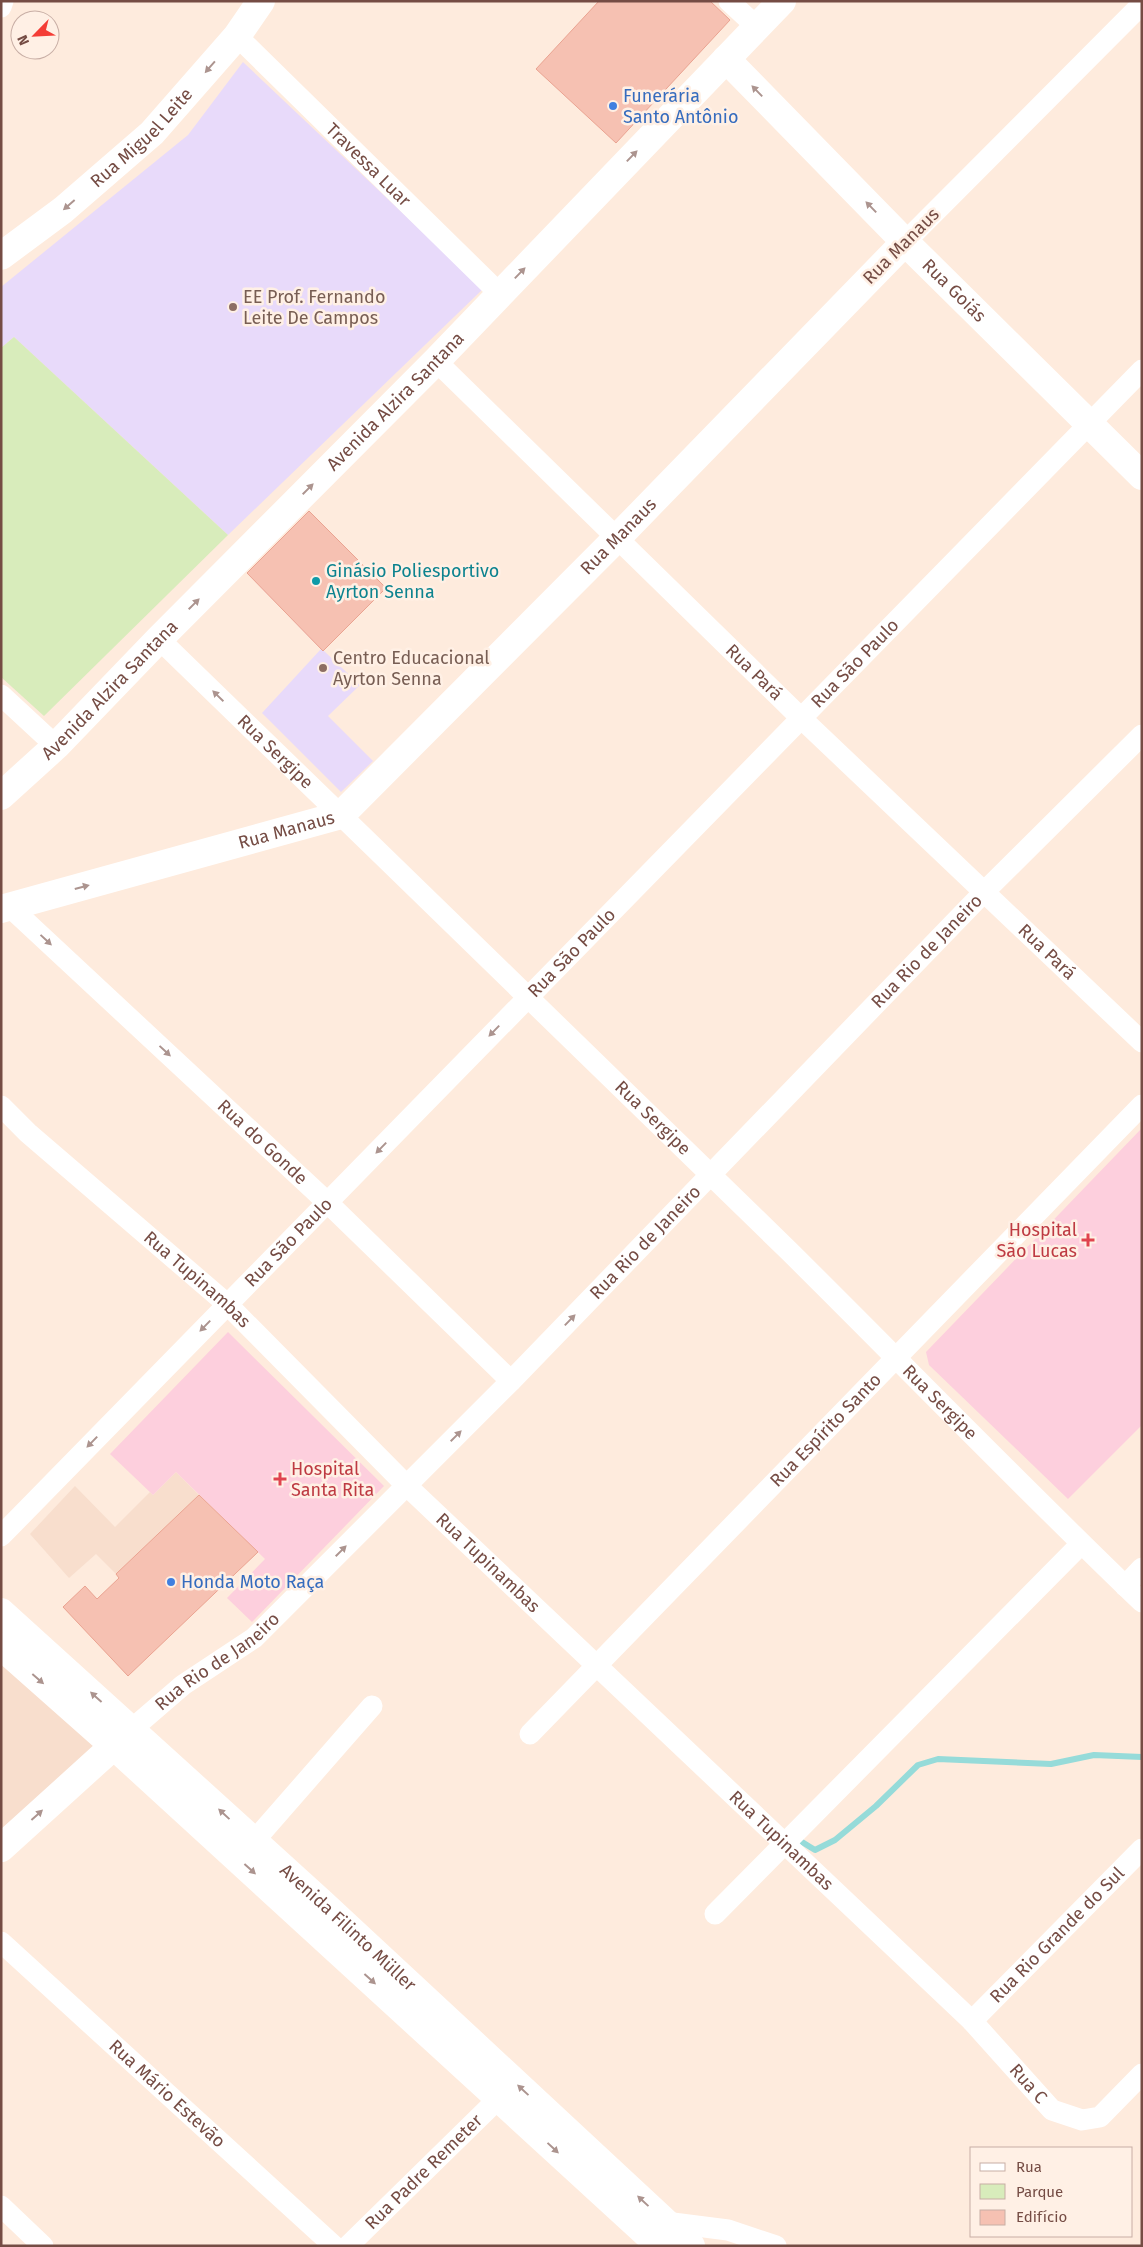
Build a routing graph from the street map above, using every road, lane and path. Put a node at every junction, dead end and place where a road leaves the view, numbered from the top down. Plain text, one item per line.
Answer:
1 (3, 1) edge
2 (262, 1) edge
3 (729, 1) edge
4 (782, 1) edge
5 (1142, 4) edge
6 (1, 7) edge
7 (757, 27) junction
8 (237, 36) junction
9 (726, 59) junction
10 (905, 242) junction
11 (1, 256) edge
12 (500, 294) junction
13 (436, 361) junction
14 (1142, 370) edge
15 (1090, 424) junction
16 (1142, 476) edge
17 (618, 537) junction
18 (159, 639) junction
19 (1, 695) edge
20 (801, 718) junction
21 (1142, 735) edge
22 (56, 746) junction
23 (1, 796) edge
24 (341, 815) junction
25 (985, 891) junction
26 (6, 908) edge
27 (528, 996) junction
28 (1142, 1042) edge
29 (1142, 1105) edge
30 (1, 1106) edge
31 (712, 1175) junction
32 (328, 1203) junction
33 (227, 1304) junction
34 (897, 1358) junction
35 (511, 1381) junction
36 (406, 1485) junction
37 (1, 1536) edge
38 (1081, 1544) junction
39 (1142, 1568) edge
40 (1125, 1586) junction
41 (1142, 1602) edge
42 (1, 1612) edge
43 (1, 1646) edge
44 (597, 1664) junction
45 (372, 1706) dead end
46 (530, 1734) dead end
47 (123, 1737) junction
48 (254, 1841) junction
49 (786, 1844) junction
50 (1, 1848) edge
51 (1142, 1850) edge
52 (715, 1914) dead end
53 (1, 1942) edge
54 (972, 2021) junction
55 (1142, 2074) edge
56 (499, 2098) junction
57 (1, 2206) edge
58 (662, 2234) edge
59 (43, 2246) edge
60 (334, 2246) edge
61 (348, 2246) edge
62 (691, 2246) edge
63 (776, 2246) edge

1 - 6 street
2 - 8 main road, Rua Miguel Leite
3 - 7 street
4 - 7 main road, Avenida Alzira Santana
5 - 10 street, Rua Manaus
7 - 9 main road, Avenida Alzira Santana
8 -> 11 main road, Rua Miguel Leite
8 - 12 street, Travessa Luar
10 -> 9 main road, Rua Goiás
12 -> 9 main road, Avenida Alzira Santana
10 - 15 main road, Rua Goiás
10 - 17 main road, Rua Manaus
12 - 13 main road, Avenida Alzira Santana
13 - 17 street, Rua Pará
18 -> 13 main road, Avenida Alzira Santana
14 - 15 street, Rua São Paulo
15 - 16 main road, Rua Goiás
15 - 20 street, Rua São Paulo
17 - 20 street, Rua Pará
17 - 24 main road, Rua Manaus
18 - 22 main road, Avenida Alzira Santana
24 -> 18 street, Rua Sergipe
19 - 22 street
20 - 25 street, Rua Pará
20 - 27 street, Rua São Paulo
21 - 25 street, Rua Rio de Janeiro
22 - 23 main road, Avenida Alzira Santana
26 -> 24 main road, Rua Manaus
24 - 27 street, Rua Sergipe
25 - 28 street, Rua Pará
25 - 31 street, Rua Rio de Janeiro
26 -> 32 street, Rua do Gonde
27 - 31 street, Rua Sergipe
27 -> 32 street, Rua São Paulo
29 - 34 street, Rua Espírito Santo
30 - 33 street, Rua Tupinambas
31 - 34 street, Rua Sergipe
35 -> 31 street, Rua Rio de Janeiro
32 - 33 street, Rua São Paulo
32 - 35 street, Rua do Gonde
33 - 36 street, Rua Tupinambas
33 -> 37 street, Rua São Paulo
34 - 38 street, Rua Sergipe
34 - 44 street, Rua Espírito Santo
36 -> 35 street, Rua Rio de Janeiro
36 - 44 street, Rua Tupinambas
47 -> 36 street, Rua Rio de Janeiro
38 - 40 street, Rua Sergipe
38 - 49 street
39 - 40 street
40 - 41 street, Rua Sergipe
47 -> 42 main road, Avenida Filinto Müller
43 -> 47 main road, Avenida Filinto Müller
44 - 46 street, Rua Espírito Santo
44 - 49 street, Rua Tupinambas
45 - 48 street
48 -> 47 main road, Avenida Filinto Müller
50 -> 47 main road
47 -> 56 main road, Avenida Filinto Müller
58 -> 48 main road, Avenida Filinto Müller
49 - 52 street
49 - 54 street, Rua Tupinambas
51 - 54 street, Rua Rio Grande do Sul
53 - 60 street, Rua Mário Estevão
54 - 55 street, Rua C
56 -> 58 main road, Avenida Filinto Müller
56 - 61 street, Rua Padre Remeter
57 - 59 street
58 - 62 main road, Avenida Filinto Müller
58 - 63 street

